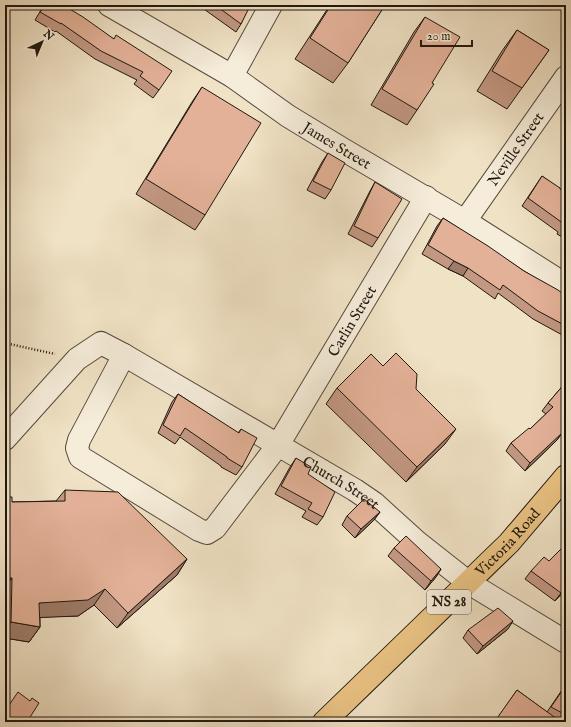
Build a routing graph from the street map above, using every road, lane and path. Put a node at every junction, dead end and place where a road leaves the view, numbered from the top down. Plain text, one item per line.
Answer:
1 (109, 5) edge
2 (271, 5) edge
3 (232, 76) junction
4 (566, 77) edge
5 (426, 197) junction
6 (465, 221) junction
7 (566, 285) edge
8 (5, 343) edge
9 (124, 355) junction
10 (77, 359) junction
11 (8, 432) edge
12 (278, 445) junction
13 (566, 476) edge
14 (469, 583) junction
15 (566, 642) edge
16 (324, 722) edge

1 - 3 street, James Street
2 - 3 street
3 - 5 street, James Street
4 - 6 street, Neville Street
5 - 6 street, James Street
5 - 12 street, Carlin Street
6 - 7 street, James Street
8 - 10 path
9 - 10 street, Church Street
9 - 12 street, Church Street
9 - 12 street, Carlin Street
10 - 11 street
12 - 14 street, Church Street
13 - 14 main road, Victoria Road / NS 28
14 - 15 street, Church Street
14 - 16 main road, Victoria Road / NS 28

